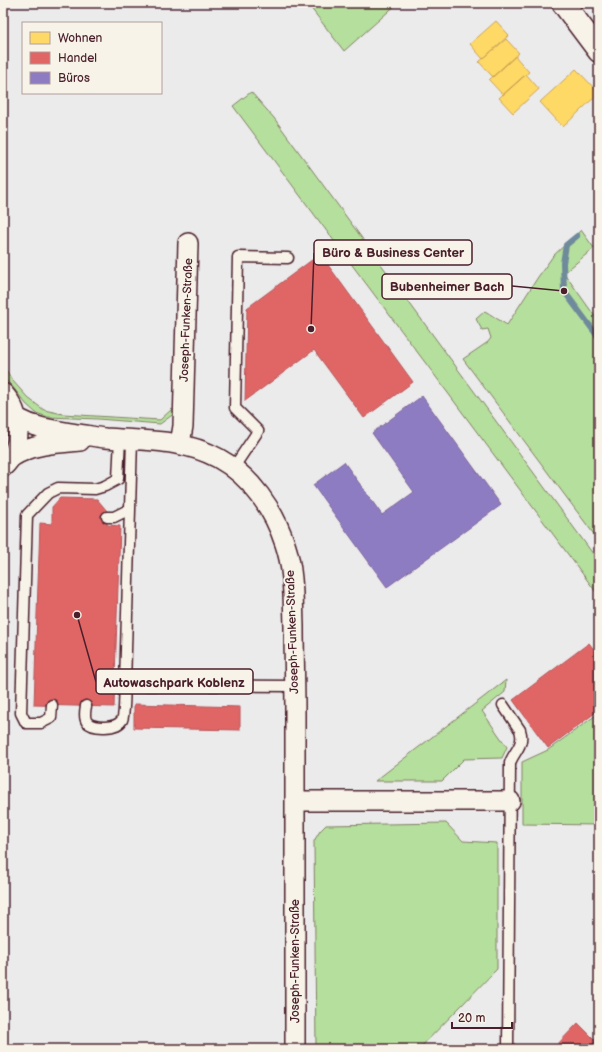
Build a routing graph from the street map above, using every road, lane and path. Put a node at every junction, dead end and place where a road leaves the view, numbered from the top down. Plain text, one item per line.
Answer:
1 (563, 3) edge
2 (599, 51) edge
3 (188, 243) dead end
4 (288, 258) dead end
5 (3, 393) edge
6 (17, 418) junction
7 (119, 438) junction
8 (180, 444) junction
9 (7, 462) edge
10 (234, 467) junction
11 (130, 510) junction
12 (107, 517) dead end
13 (124, 685) junction
14 (295, 686) junction
15 (52, 705) dead end
16 (503, 705) dead end
17 (86, 706) dead end
18 (295, 801) junction
19 (510, 801) junction
20 (295, 1049) edge
21 (508, 1049) edge

1 - 2 street
3 - 8 street, Joseph-Funken-Straße
4 - 10 lane
5 - 6 street
6 - 7 street, Joseph-Funken-Straße
6 - 9 street
7 - 8 street, Joseph-Funken-Straße
7 - 9 street, Joseph-Funken-Straße
7 - 11 lane
7 - 15 lane
8 - 10 street, Joseph-Funken-Straße
10 - 14 street, Joseph-Funken-Straße
11 - 12 lane
11 - 13 lane
13 - 14 lane
13 - 17 lane
14 - 18 street, Joseph-Funken-Straße
16 - 19 lane
18 - 19 street
18 - 20 street, Joseph-Funken-Straße
19 - 21 lane

